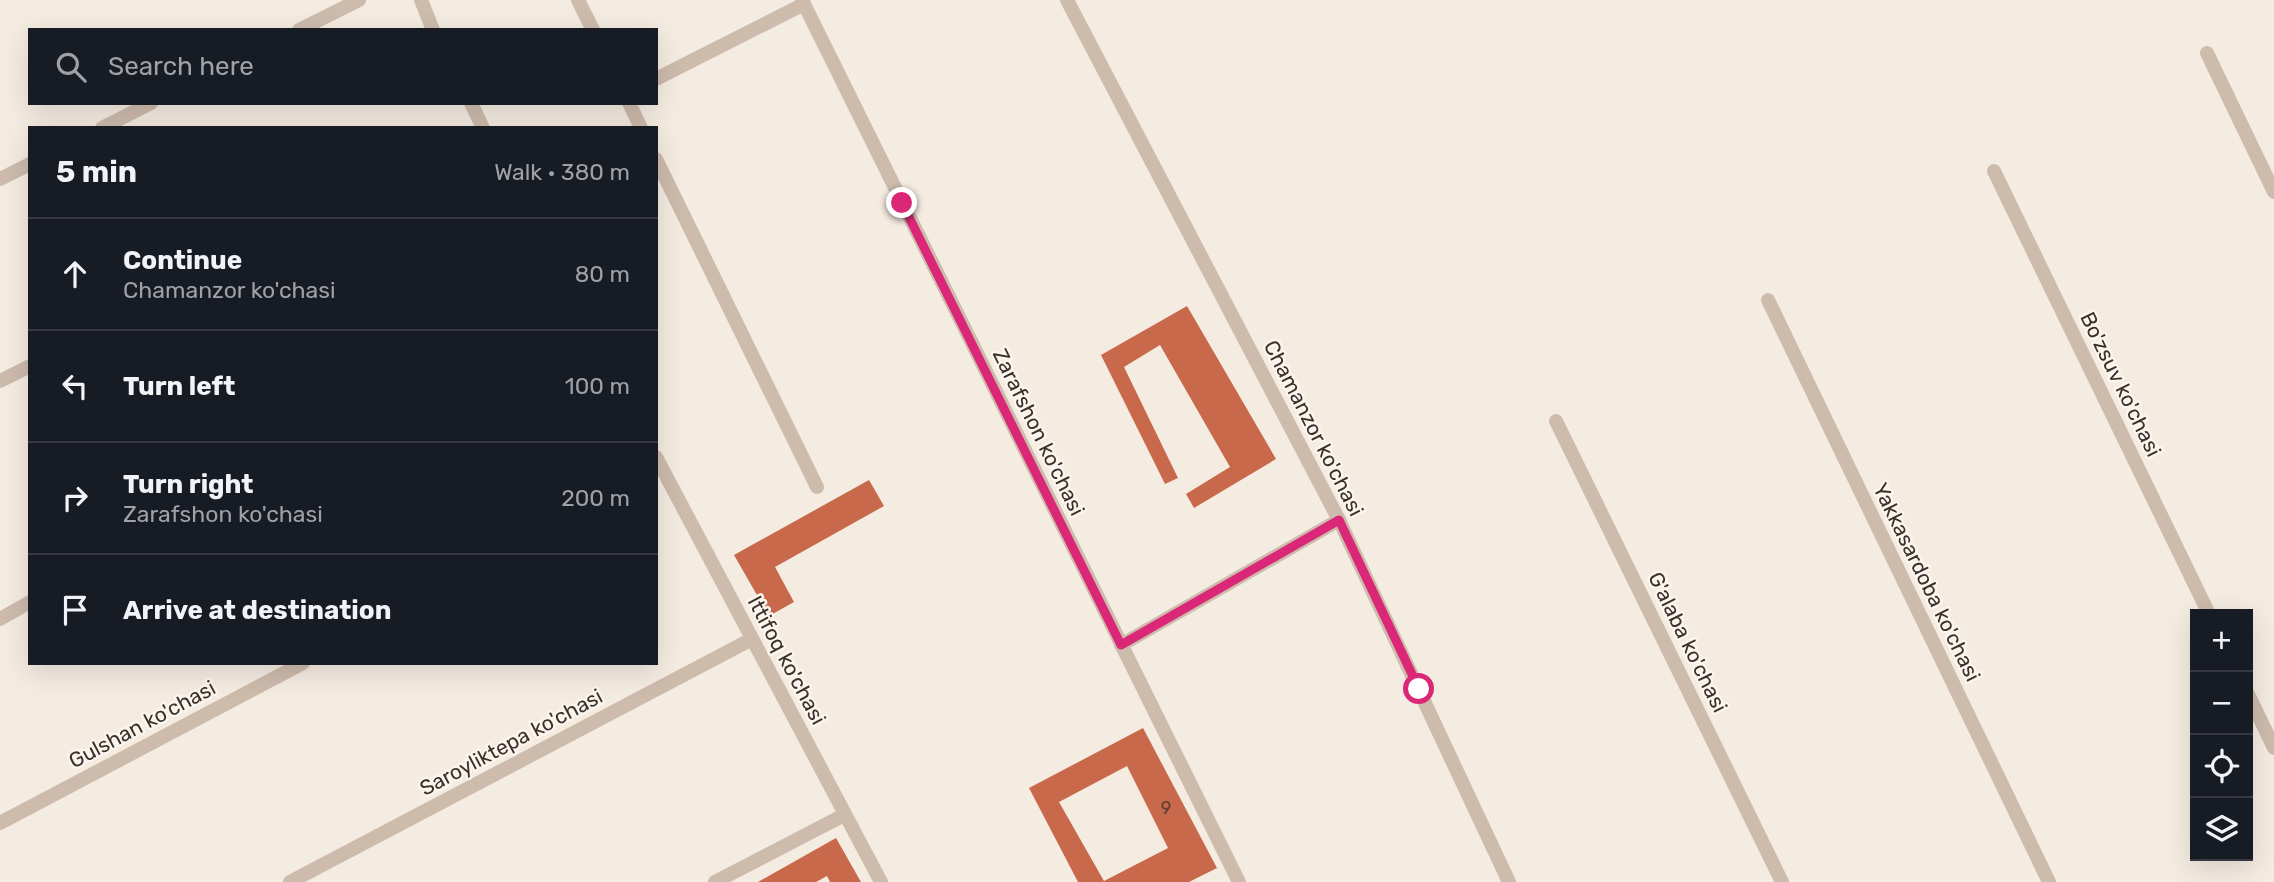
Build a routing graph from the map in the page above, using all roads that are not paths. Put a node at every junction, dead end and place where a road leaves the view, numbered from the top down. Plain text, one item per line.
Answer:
1 (359, 0) edge
2 (421, 0) edge
3 (578, 0) edge
4 (1067, 0) edge
5 (803, 2) edge
6 (303, 28) edge
7 (432, 28) edge
8 (592, 28) edge
9 (2207, 53) dead end
10 (658, 78) edge
11 (147, 105) edge
12 (472, 105) edge
13 (630, 105) edge
14 (106, 126) edge
15 (482, 126) edge
16 (640, 126) edge
17 (658, 163) edge
18 (28, 165) edge
19 (1994, 171) dead end
20 (0, 178) edge
21 (2274, 192) edge
22 (1768, 299) dead end
23 (28, 367) edge
24 (0, 382) edge
25 (1556, 421) dead end
26 (661, 475) edge
27 (817, 487) dead end
28 (1339, 520) junction
29 (28, 603) edge
30 (2207, 609) edge
31 (0, 619) edge
32 (752, 639) junction
33 (1121, 645) junction
34 (299, 665) edge
35 (2253, 704) edge
36 (2274, 748) edge
37 (844, 815) junction
38 (0, 823) edge
39 (290, 882) edge
40 (715, 882) edge
41 (881, 882) edge
42 (1239, 882) edge
43 (1509, 882) edge
44 (1782, 882) edge
45 (2049, 882) edge

1 - 6 street
2 - 7 street
3 - 8 street
4 - 28 street, Chamanzor ko'chasi
5 - 10 street
5 - 33 street, Zarafshon ko'chasi
9 - 21 street
11 - 14 street
12 - 15 street
13 - 16 street
17 - 27 street
18 - 20 street
19 - 30 street, Bo'zsuv ko'chasi
22 - 45 street, Yakkasardoba ko'chasi
23 - 24 street
25 - 44 street, G'alaba ko'chasi
26 - 32 street, Ittifoq ko'chasi
28 - 33 street
28 - 43 street, Chamanzor ko'chasi
29 - 31 street
32 - 37 street, Ittifoq ko'chasi
32 - 39 street, Saroyliktepa ko'chasi
33 - 42 street, Zarafshon ko'chasi
34 - 38 street, Gulshan ko'chasi
35 - 36 street
37 - 40 street
37 - 41 street, Ittifoq ko'chasi

